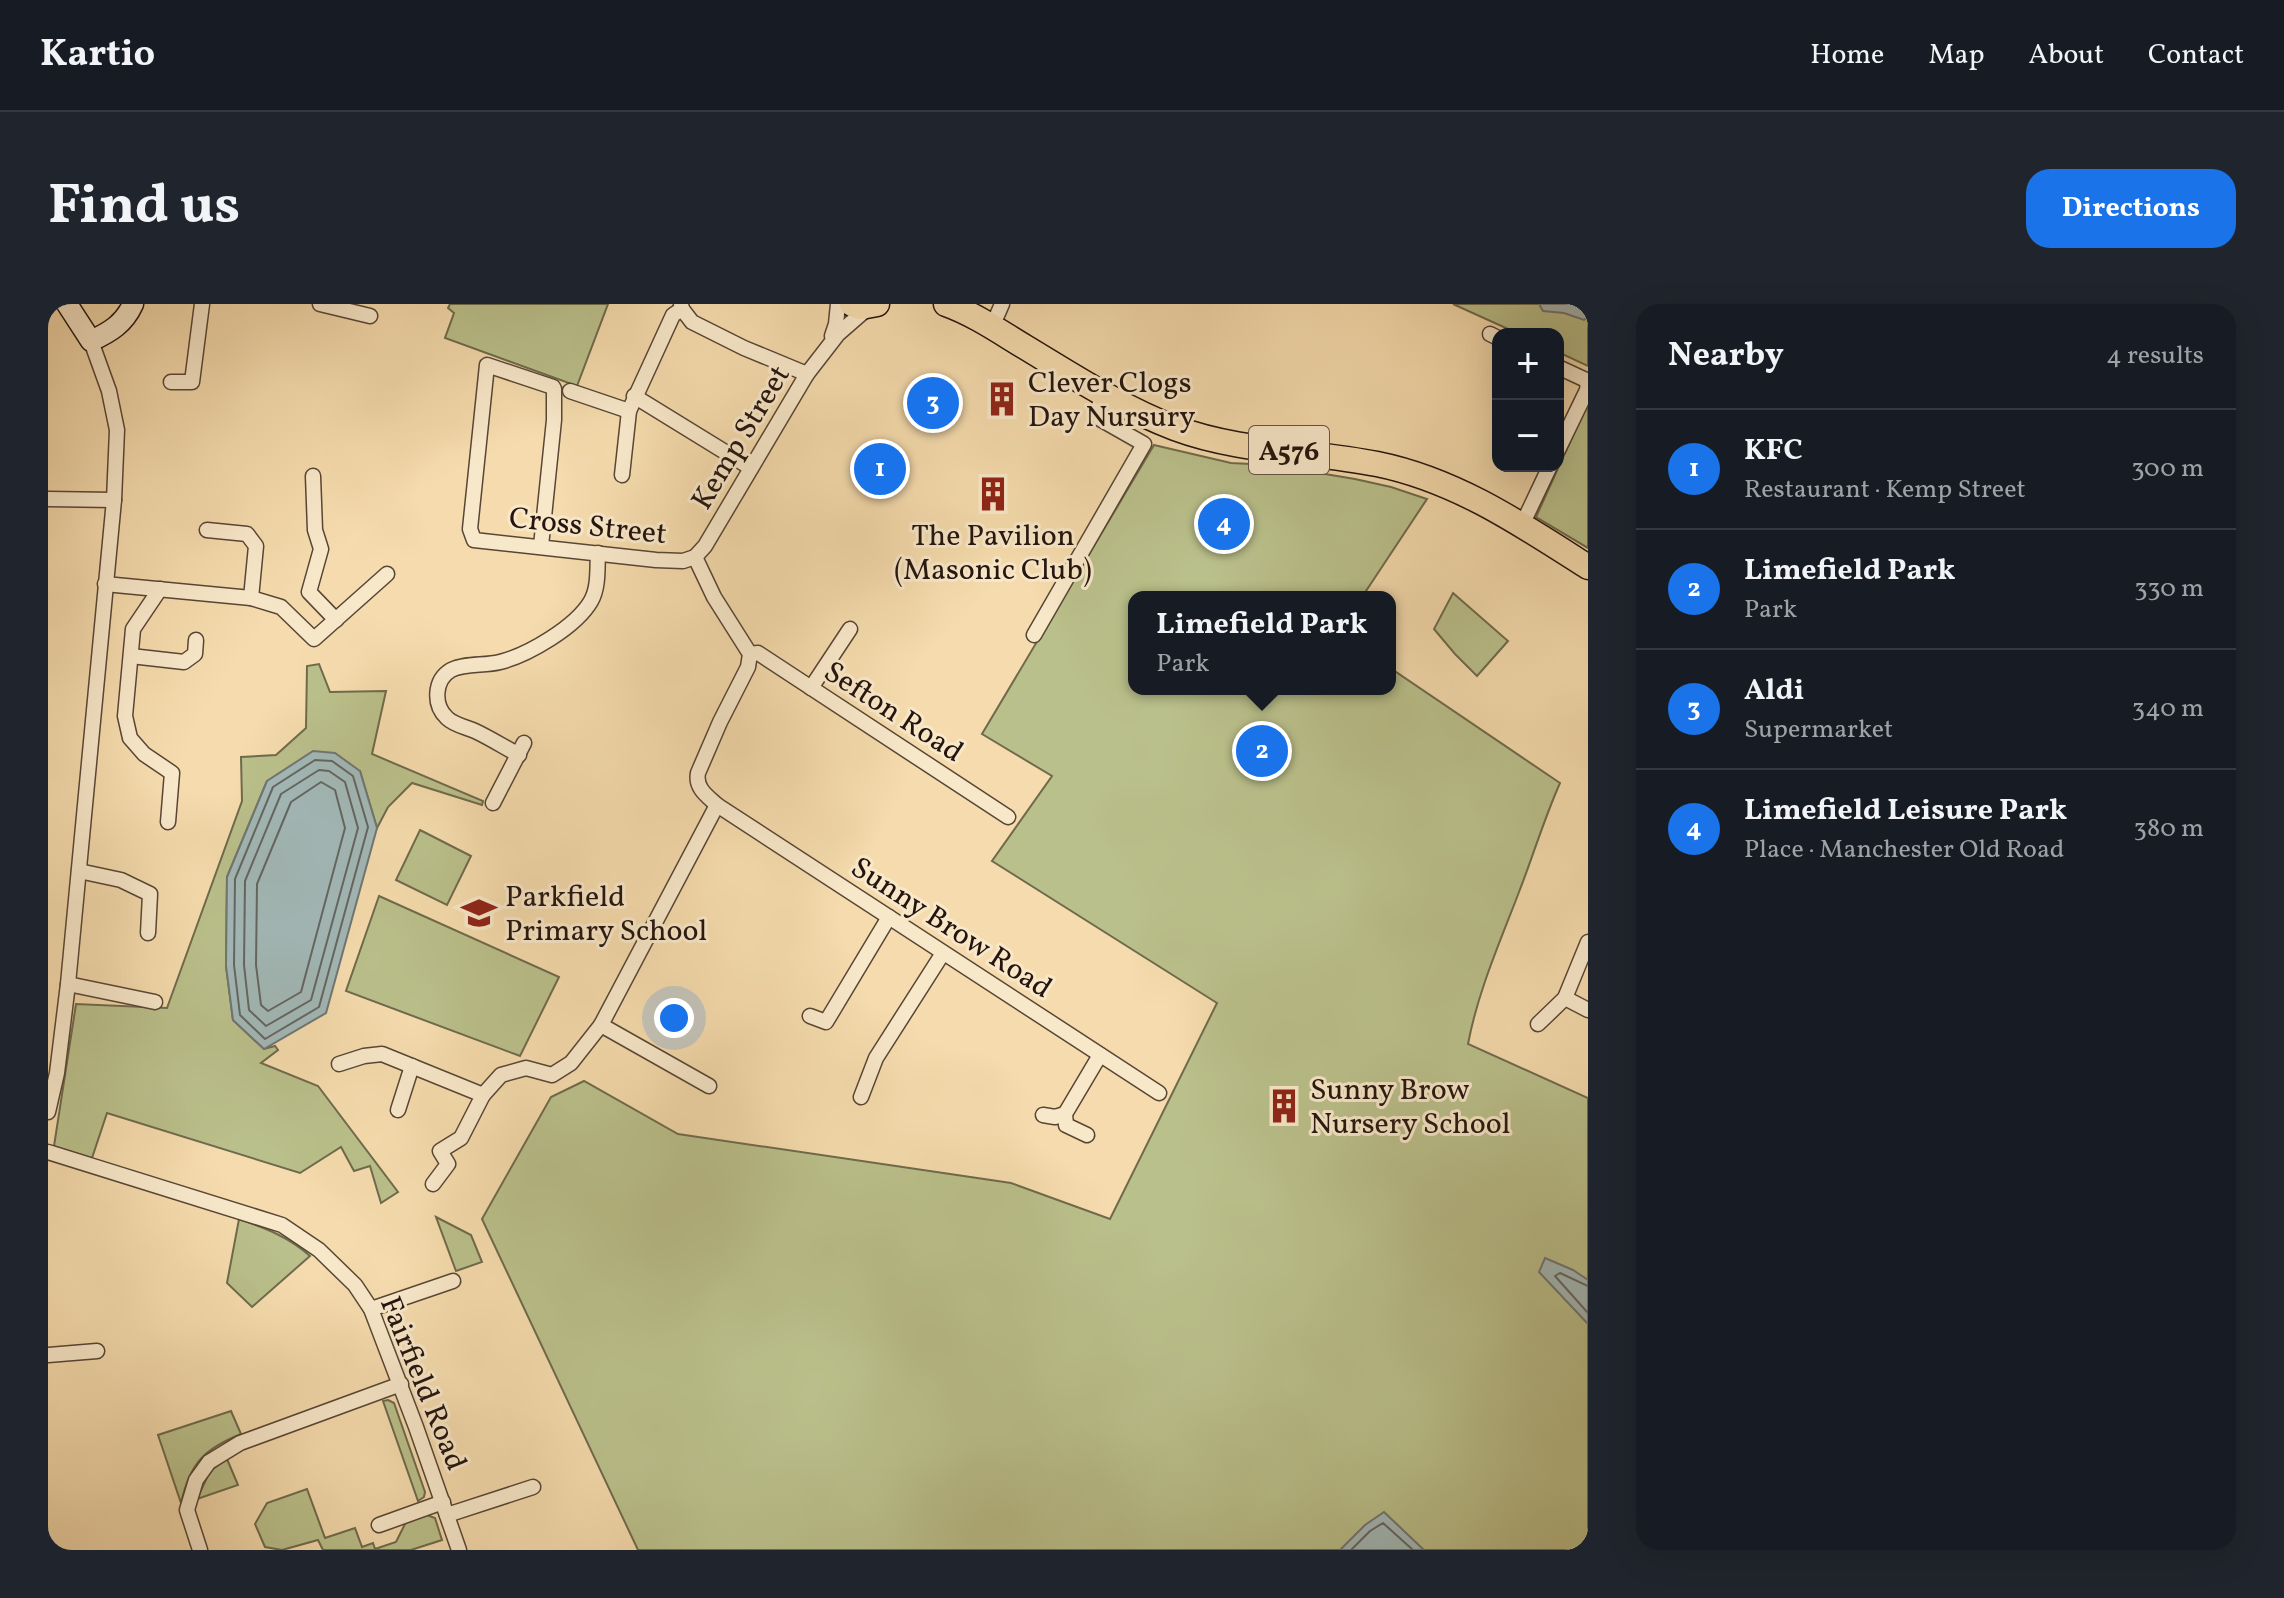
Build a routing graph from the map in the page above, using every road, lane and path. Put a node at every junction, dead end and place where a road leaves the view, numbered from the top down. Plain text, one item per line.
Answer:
1 (67, 304) edge
2 (133, 304) edge
3 (202, 304) edge
4 (320, 304) edge
5 (838, 304) edge
6 (946, 304) edge
7 (969, 304) edge
8 (1002, 304) edge
9 (866, 305) edge
10 (682, 307) edge
11 (370, 316) dead end
12 (992, 327) junction
13 (91, 341) junction
14 (828, 344) junction
15 (1564, 370) edge
16 (807, 374) junction
17 (1588, 381) edge
18 (171, 382) dead end
19 (570, 391) dead end
20 (1105, 394) junction
21 (634, 396) junction
22 (629, 411) junction
23 (1564, 438) edge
24 (751, 468) junction
25 (1547, 472) edge
26 (622, 475) dead end
27 (313, 476) dead end
28 (48, 499) edge
29 (114, 500) junction
30 (1522, 525) junction
31 (207, 530) dead end
32 (541, 546) junction
33 (598, 553) junction
34 (695, 557) junction
35 (1588, 567) edge
36 (387, 574) dead end
37 (105, 584) junction
38 (160, 589) junction
39 (251, 598) junction
40 (336, 620) junction
41 (850, 629) dead end
42 (1034, 635) dead end
43 (196, 640) dead end
44 (750, 654) junction
45 (131, 656) junction
46 (811, 688) junction
47 (493, 803) dead end
48 (717, 805) junction
49 (1008, 817) dead end
50 (168, 822) dead end
51 (79, 871) junction
52 (889, 917) junction
53 (148, 933) dead end
54 (1588, 942) edge
55 (943, 953) junction
56 (68, 984) junction
57 (1565, 998) junction
58 (155, 1002) dead end
59 (1588, 1010) edge
60 (810, 1016) dead end
61 (1538, 1024) dead end
62 (601, 1025) junction
63 (1100, 1055) junction
64 (339, 1064) dead end
65 (412, 1066) junction
66 (709, 1086) dead end
67 (1159, 1093) dead end
68 (483, 1095) junction
69 (858, 1097) dead end
70 (398, 1110) dead end
71 (48, 1112) edge
72 (1065, 1114) junction
73 (1043, 1115) dead end
74 (1087, 1135) dead end
75 (48, 1152) edge
76 (433, 1184) dead end
77 (453, 1281) dead end
78 (371, 1309) junction
79 (97, 1351) dead end
80 (48, 1355) edge
81 (401, 1384) junction
82 (533, 1487) dead end
83 (445, 1509) junction
84 (379, 1525) dead end
85 (200, 1550) edge
86 (459, 1550) edge

1 - 13 street
2 - 13 street
3 - 18 street
4 - 11 street
5 - 14 street, Kemp Street
6 - 12 main road, A576
7 - 12 main road, A576
8 - 12 street
9 - 14 street, Kemp Street
10 - 16 street
10 - 21 street
12 - 20 main road, A576
13 - 29 street
14 - 16 street, Kemp Street
15 - 17 street
16 - 24 street, Kemp Street
17 - 23 street
19 - 22 street
20 - 30 main road, A576
20 - 42 street
21 - 22 street
21 - 24 street
22 - 26 street
24 - 34 street, Kemp Street
25 - 30 street
27 - 40 street
28 - 29 street
29 - 37 street
30 - 35 main road, A576
31 - 39 street
32 - 32 street, Cross Street
32 - 33 street, Cross Street
33 - 34 street, Cross Street
33 - 47 street
34 - 44 street
36 - 40 street
37 - 38 street
37 - 51 street
38 - 39 street
38 - 45 street
39 - 40 street
41 - 46 street
43 - 45 street
44 - 46 street, Sefton Road
44 - 48 street
45 - 50 street
46 - 49 street, Sefton Road
48 - 52 street, Sunny Brow Road
48 - 62 street
51 - 53 street
51 - 56 street
52 - 55 street, Sunny Brow Road
52 - 60 street
54 - 57 street
55 - 63 street, Sunny Brow Road
55 - 69 street
56 - 58 street
56 - 71 street
57 - 59 street
57 - 61 street
62 - 66 street
62 - 68 street
63 - 67 street, Sunny Brow Road
63 - 72 street
64 - 65 street
65 - 68 street
65 - 70 street
68 - 76 street
72 - 73 street
72 - 74 street
75 - 78 street, Fairfield Road
77 - 78 street
78 - 81 street, Fairfield Road
79 - 80 street
81 - 83 street, Fairfield Road
81 - 85 street
82 - 83 street
83 - 84 street
83 - 86 street, Fairfield Road

